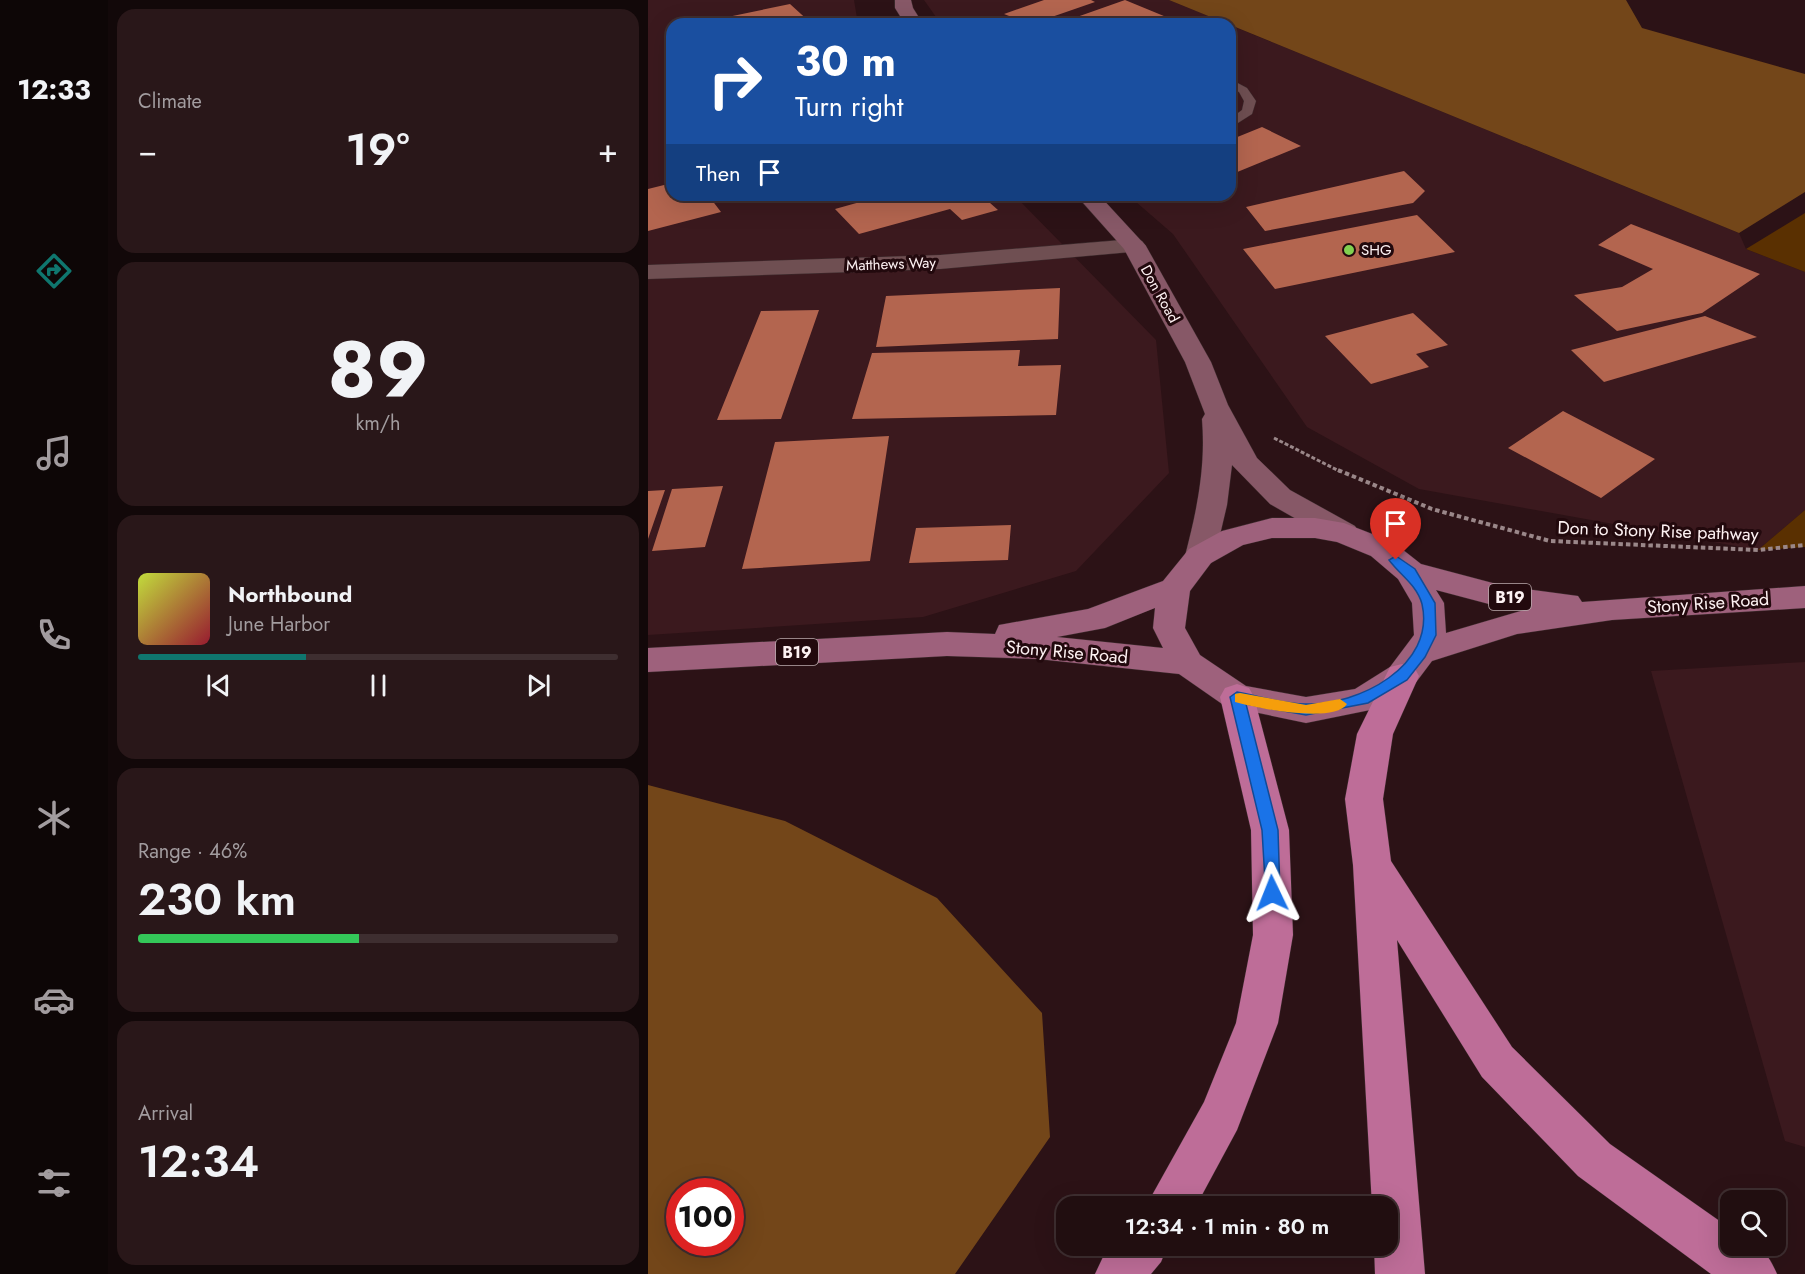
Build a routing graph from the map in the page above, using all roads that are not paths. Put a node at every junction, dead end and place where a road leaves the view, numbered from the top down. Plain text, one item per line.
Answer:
1 (903, 0) edge
2 (910, 18) edge
3 (1236, 86) edge
4 (1236, 120) edge
5 (1093, 201) edge
6 (1134, 246) junction
7 (648, 272) edge
8 (1214, 405) junction
9 (1344, 533) junction
10 (1200, 556) junction
11 (1410, 572) junction
12 (1174, 589) junction
13 (1805, 597) edge
14 (1612, 609) junction
15 (947, 644) junction
16 (648, 660) edge
17 (1187, 663) junction
18 (1411, 665) junction
19 (1237, 697) junction
20 (1372, 865) junction
21 (1176, 1196) edge
22 (1135, 1256) edge
23 (1120, 1274) edge
24 (1400, 1274) edge
25 (1752, 1274) edge

1 - 2 main road
3 - 4 lane
5 - 6 main road, Don Road
6 - 7 street, Matthews Way
6 - 8 main road, Don Road
8 - 9 main road, Don Road
8 - 10 main road, Don Road
9 - 10 main road, B19
9 - 11 main road, B19
10 - 12 main road, B19
11 - 14 main road, Stony Rise Road / B19
11 - 18 main road, B19
12 - 15 main road, Stony Rise Road / B19
12 - 17 main road, B19
13 - 14 main road, Stony Rise Road / B19
14 - 18 main road, Stony Rise Road / B19
15 - 16 main road, Stony Rise Road / B19
15 - 17 main road, Stony Rise Road / B19
17 - 19 main road, B19
18 - 19 main road, B19
18 - 20 highway
19 - 21 highway
20 - 24 highway
20 - 25 highway
22 - 23 highway

